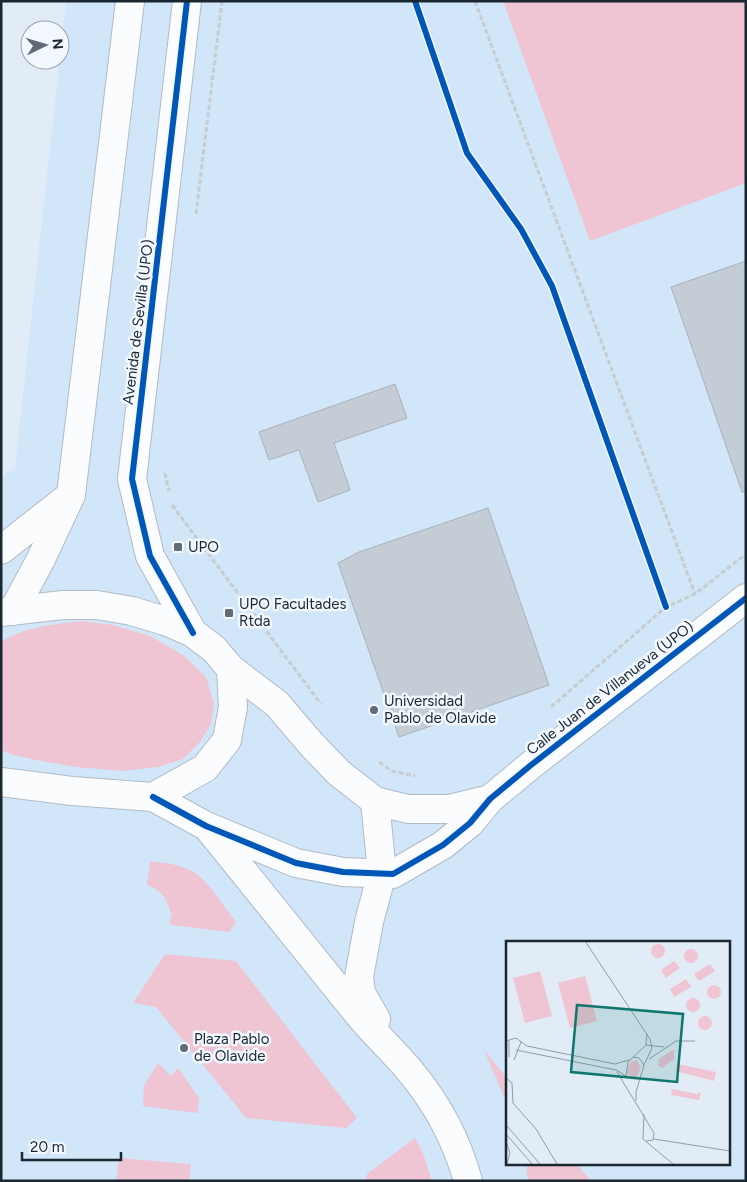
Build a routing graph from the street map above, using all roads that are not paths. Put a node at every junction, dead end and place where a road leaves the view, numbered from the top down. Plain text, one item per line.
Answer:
1 (130, 1) edge
2 (187, 1) edge
3 (71, 495) junction
4 (1, 550) edge
5 (746, 598) edge
6 (7, 611) edge
7 (193, 633) junction
8 (231, 669) junction
9 (1, 782) edge
10 (153, 797) junction
11 (490, 799) junction
12 (375, 802) junction
13 (206, 826) junction
14 (382, 873) junction
15 (392, 1052) junction
16 (468, 1181) edge

1 - 3 street
2 - 7 street, Avenida de Sevilla (UPO)
3 - 4 street
3 - 6 street
5 - 11 street, Calle Juan de Villanueva (UPO)
6 - 7 street
7 - 8 street
8 - 10 street
8 - 12 street
9 - 10 street
10 - 13 street, Calle Juan de Villanueva (UPO)
11 - 12 street
11 - 14 street, Calle Juan de Villanueva (UPO)
12 - 14 street
13 - 14 street, Calle Juan de Villanueva (UPO)
13 - 15 street
14 - 15 street
15 - 16 street

